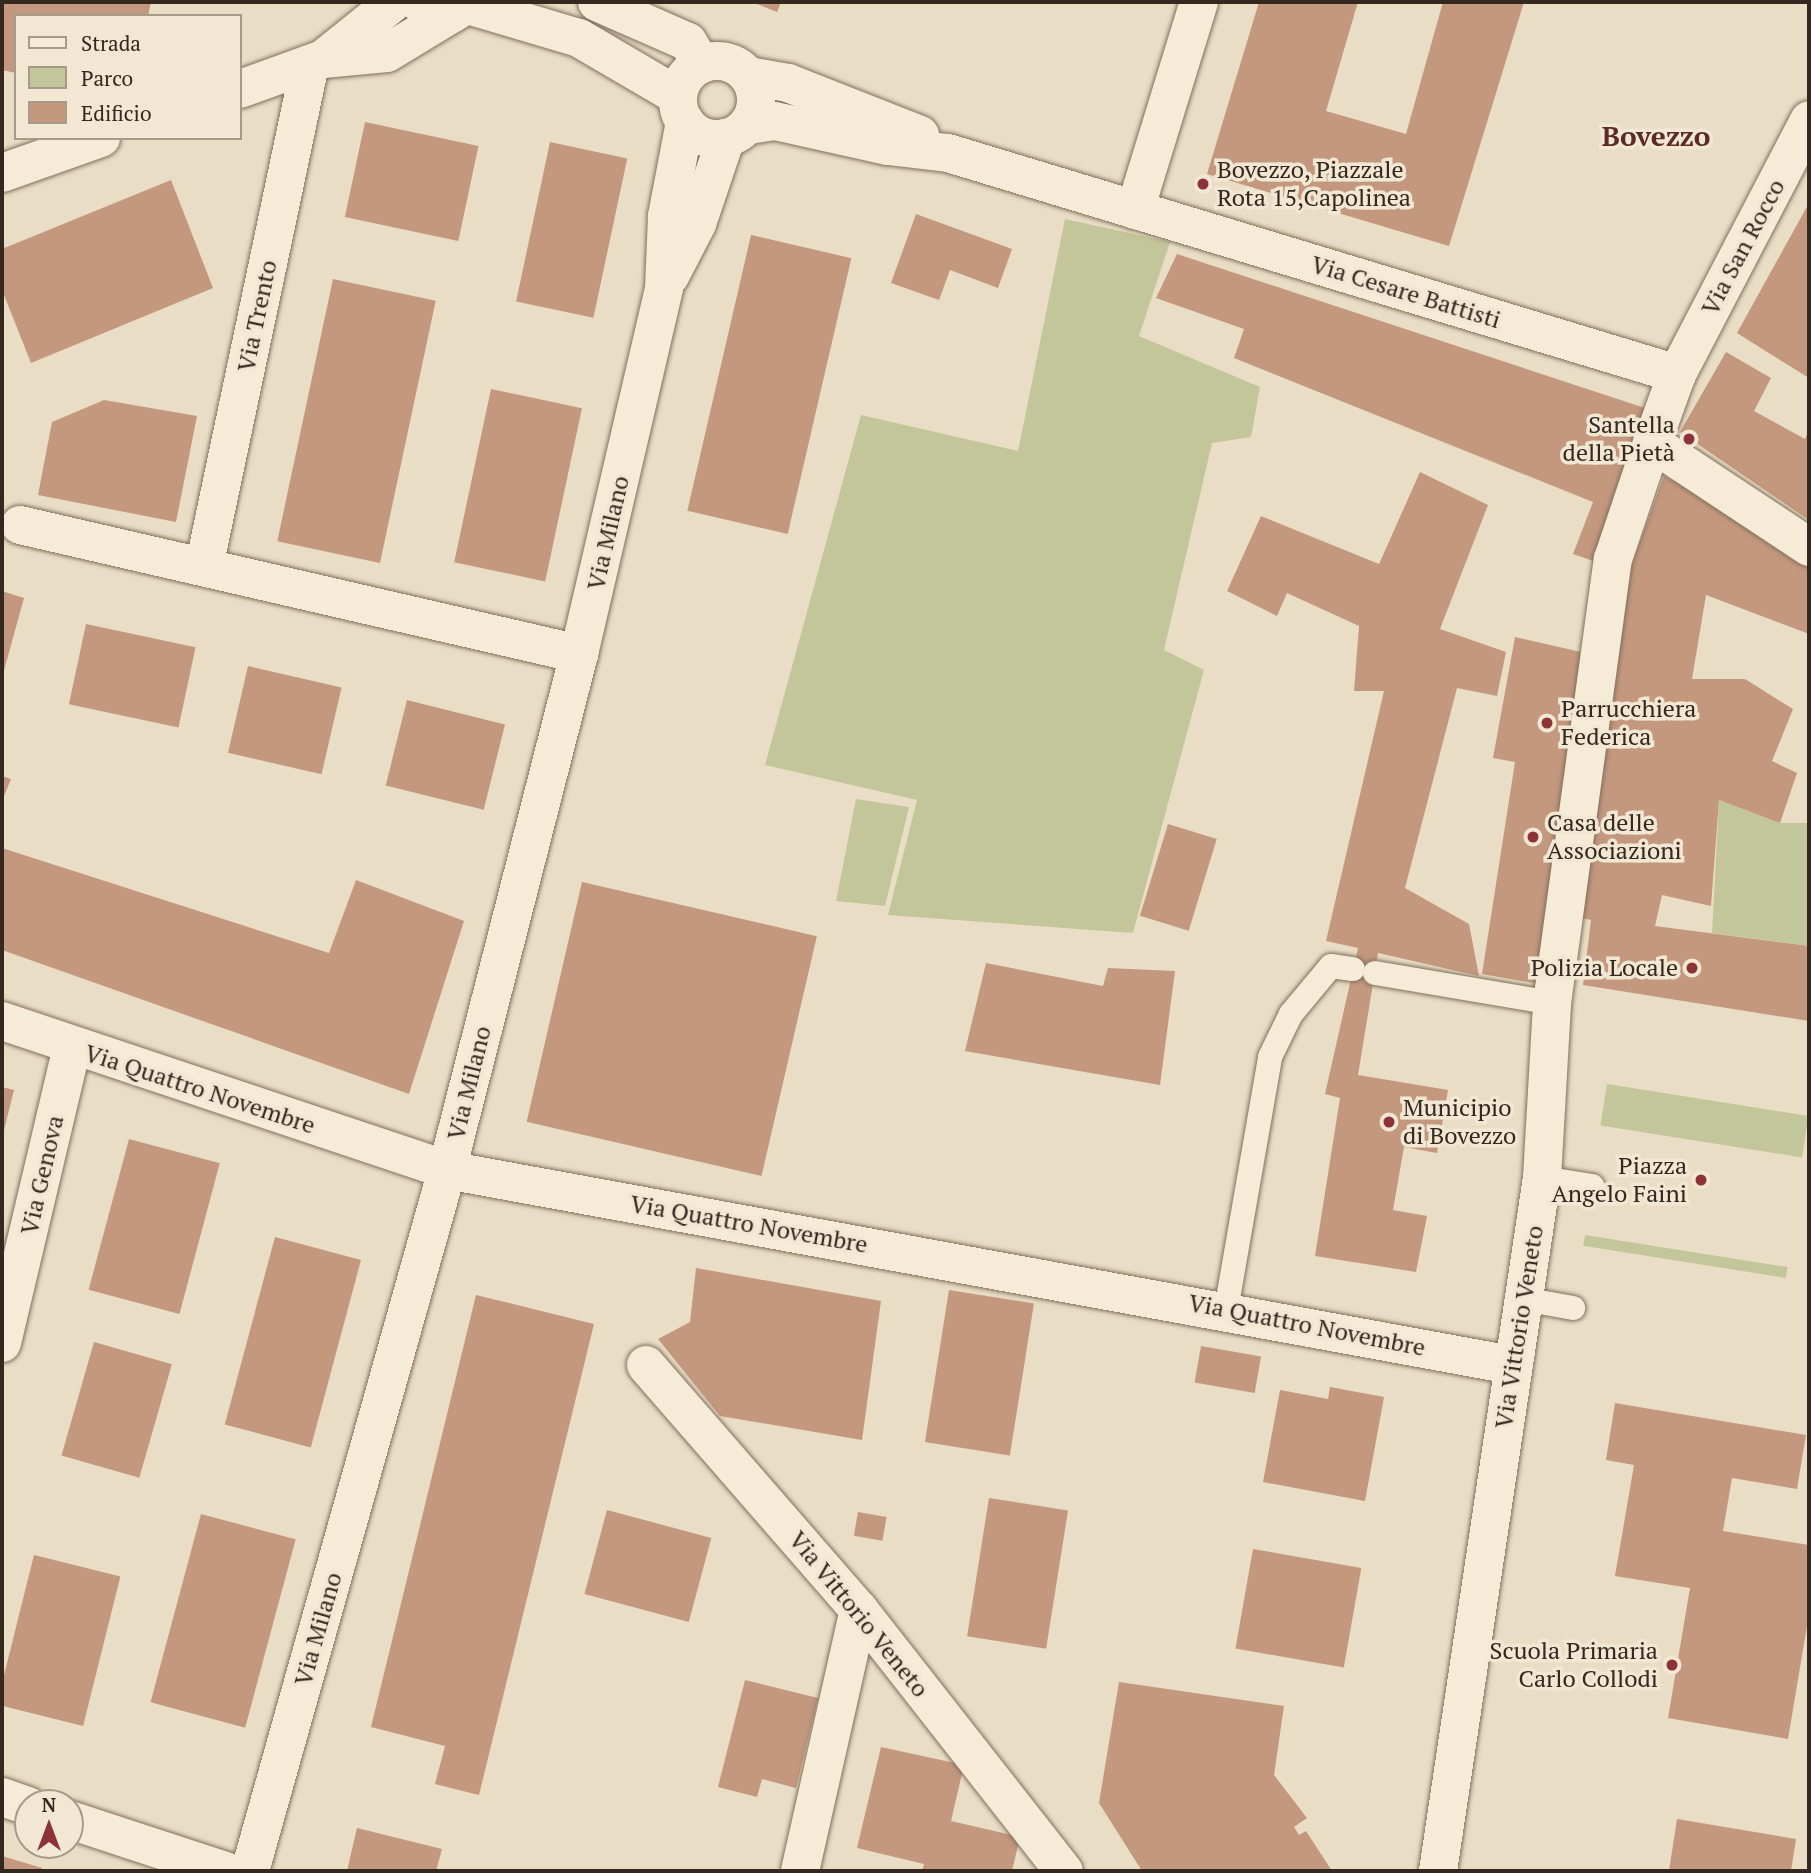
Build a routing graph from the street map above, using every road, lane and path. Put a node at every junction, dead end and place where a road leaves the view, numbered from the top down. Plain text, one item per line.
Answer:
1 (394, 2) edge
2 (597, 2) edge
3 (1199, 2) edge
4 (453, 5) edge
5 (316, 62) junction
6 (701, 64) junction
7 (748, 76) junction
8 (242, 88) edge
9 (682, 109) junction
10 (1809, 120) edge
11 (737, 132) junction
12 (95, 140) edge
13 (948, 153) junction
14 (2, 173) edge
15 (1135, 210) junction
16 (664, 288) junction
17 (1677, 374) junction
18 (1653, 443) junction
19 (20, 524) dead end
20 (1809, 547) edge
21 (204, 567) junction
22 (579, 654) junction
23 (1552, 1003) junction
24 (2, 1021) edge
25 (72, 1047) junction
26 (447, 1170) junction
27 (1542, 1178) junction
28 (1592, 1186) dead end
29 (1523, 1299) junction
30 (1573, 1308) dead end
31 (1226, 1310) junction
32 (2, 1343) edge
33 (646, 1364) dead end
34 (1512, 1364) junction
35 (859, 1610) junction
36 (84, 1825) edge
37 (225, 1871) edge
38 (250, 1871) edge
39 (800, 1871) edge
40 (1064, 1871) edge
41 (1438, 1871) edge

1 - 5 street
2 - 6 street
3 - 15 street
4 - 5 street
4 - 9 street, Via Cesare Battisti
5 - 8 street
5 - 21 street, Via Trento
6 - 7 street, Via Cesare Battisti
6 - 9 street
7 - 11 street
7 - 13 street, Via Cesare Battisti
9 - 11 street, Via Cesare Battisti
9 - 16 street, Via Milano
10 - 17 street, Via San Rocco
11 - 13 street, Via Cesare Battisti
11 - 16 street, Via Milano
12 - 14 street
13 - 15 street, Via Cesare Battisti
15 - 17 street, Via Cesare Battisti
16 - 22 street, Via Milano
17 - 18 street, Via Vittorio Veneto
18 - 20 street
18 - 23 street, Via Vittorio Veneto
19 - 21 street
21 - 22 street
22 - 26 street, Via Milano
23 - 27 street, Via Vittorio Veneto
23 - 31 lane
24 - 25 street, Via Quattro Novembre
25 - 26 street, Via Quattro Novembre
25 - 32 street, Via Genova
26 - 31 street, Via Quattro Novembre
26 - 38 street, Via Milano
27 - 28 lane
27 - 29 street, Via Vittorio Veneto
29 - 30 lane
29 - 34 street, Via Vittorio Veneto
31 - 34 street, Via Quattro Novembre
33 - 35 street, Via Vittorio Veneto
34 - 41 street, Via Vittorio Veneto
35 - 39 street
35 - 40 street, Via Vittorio Veneto
36 - 37 street

